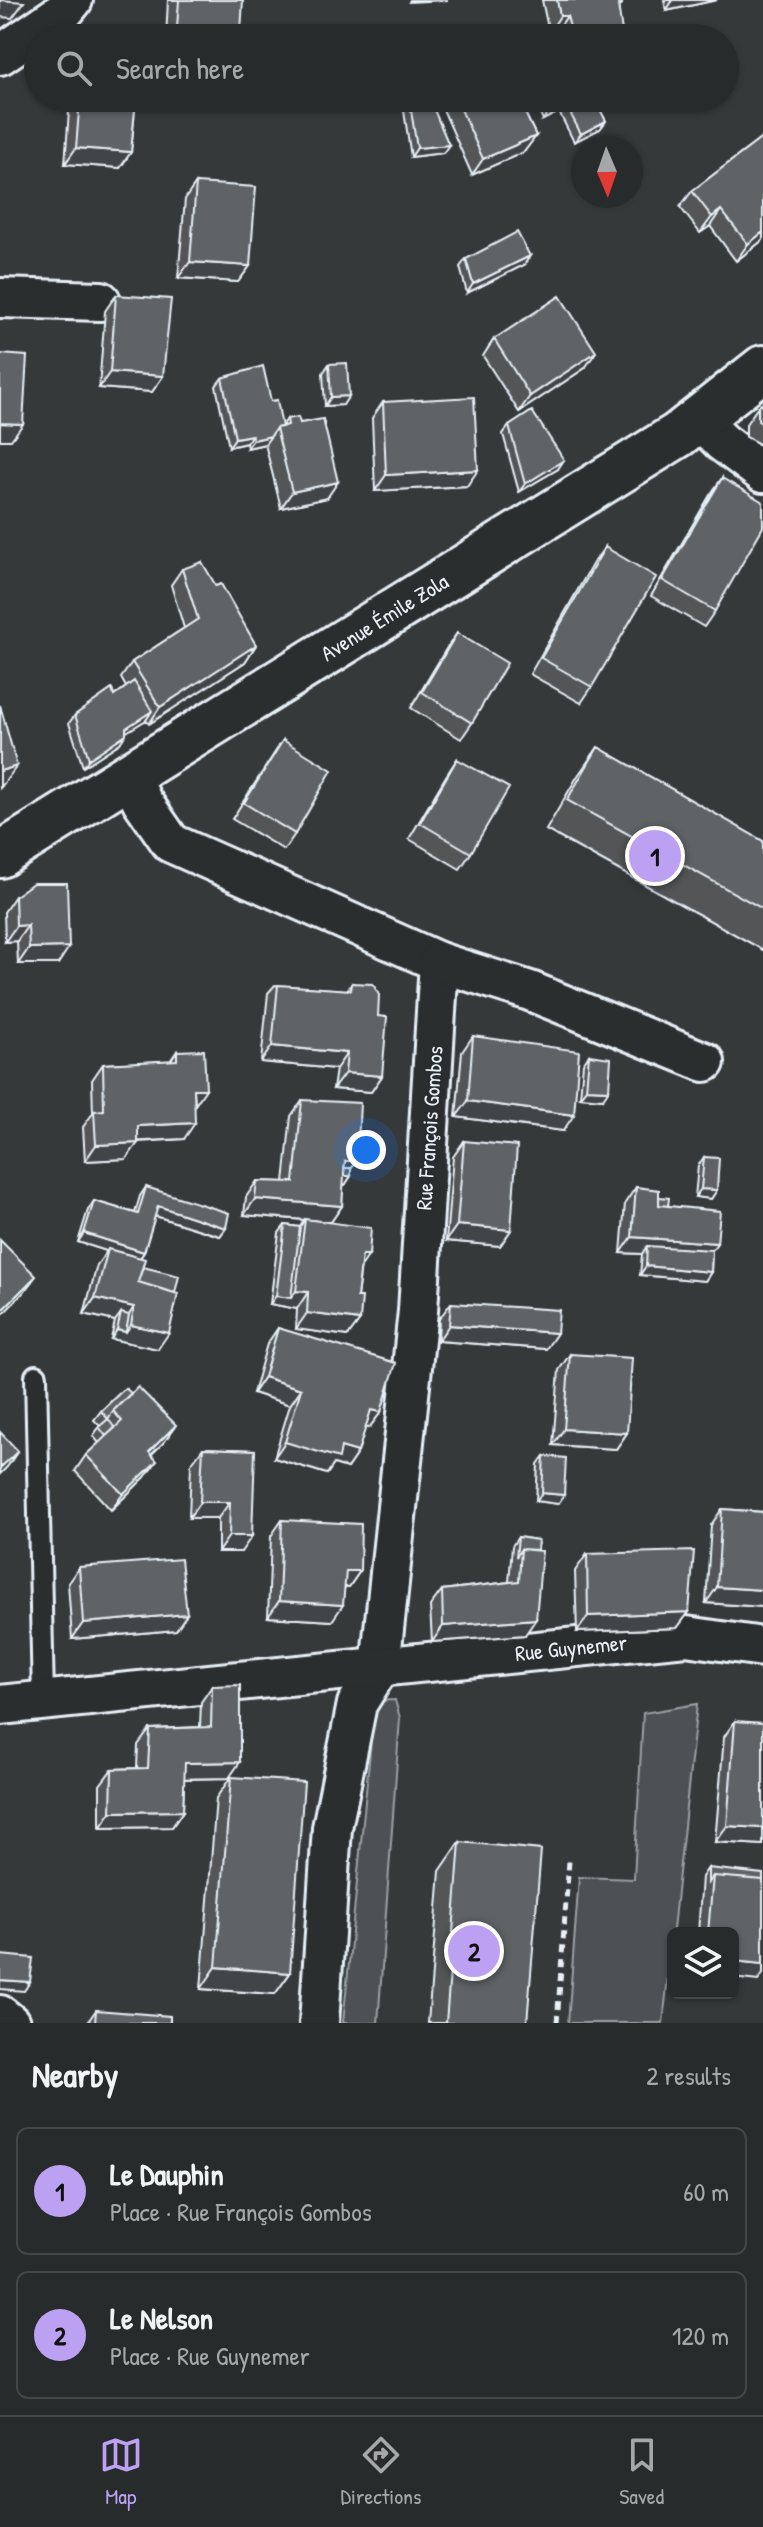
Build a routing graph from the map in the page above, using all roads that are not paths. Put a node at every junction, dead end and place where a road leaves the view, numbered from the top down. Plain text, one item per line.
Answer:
1 (73, 0) edge
2 (45, 24) edge
3 (24, 38) edge
4 (0, 55) edge
5 (0, 298) edge
6 (101, 301) dead end
7 (763, 368) edge
8 (700, 420) junction
9 (763, 473) edge
10 (129, 773) junction
11 (0, 855) edge
12 (439, 962) junction
13 (705, 1062) dead end
14 (36, 1376) dead end
15 (763, 1647) edge
16 (380, 1667) junction
17 (43, 1699) junction
18 (0, 1705) edge
19 (0, 2015) edge
20 (10, 2023) edge
21 (319, 2023) edge

1 - 2 street
3 - 4 street
5 - 6 street
7 - 8 main road, Avenue Émile Zola
8 - 9 street
8 - 10 main road, Avenue Émile Zola
10 - 11 main road, Avenue Émile Zola
10 - 12 street
12 - 13 street
12 - 16 street, Rue François Gombos
14 - 17 lane
15 - 16 street, Rue Guynemer
16 - 17 street, Rue Guynemer
16 - 21 street
17 - 18 street, Rue Guynemer
19 - 20 street

